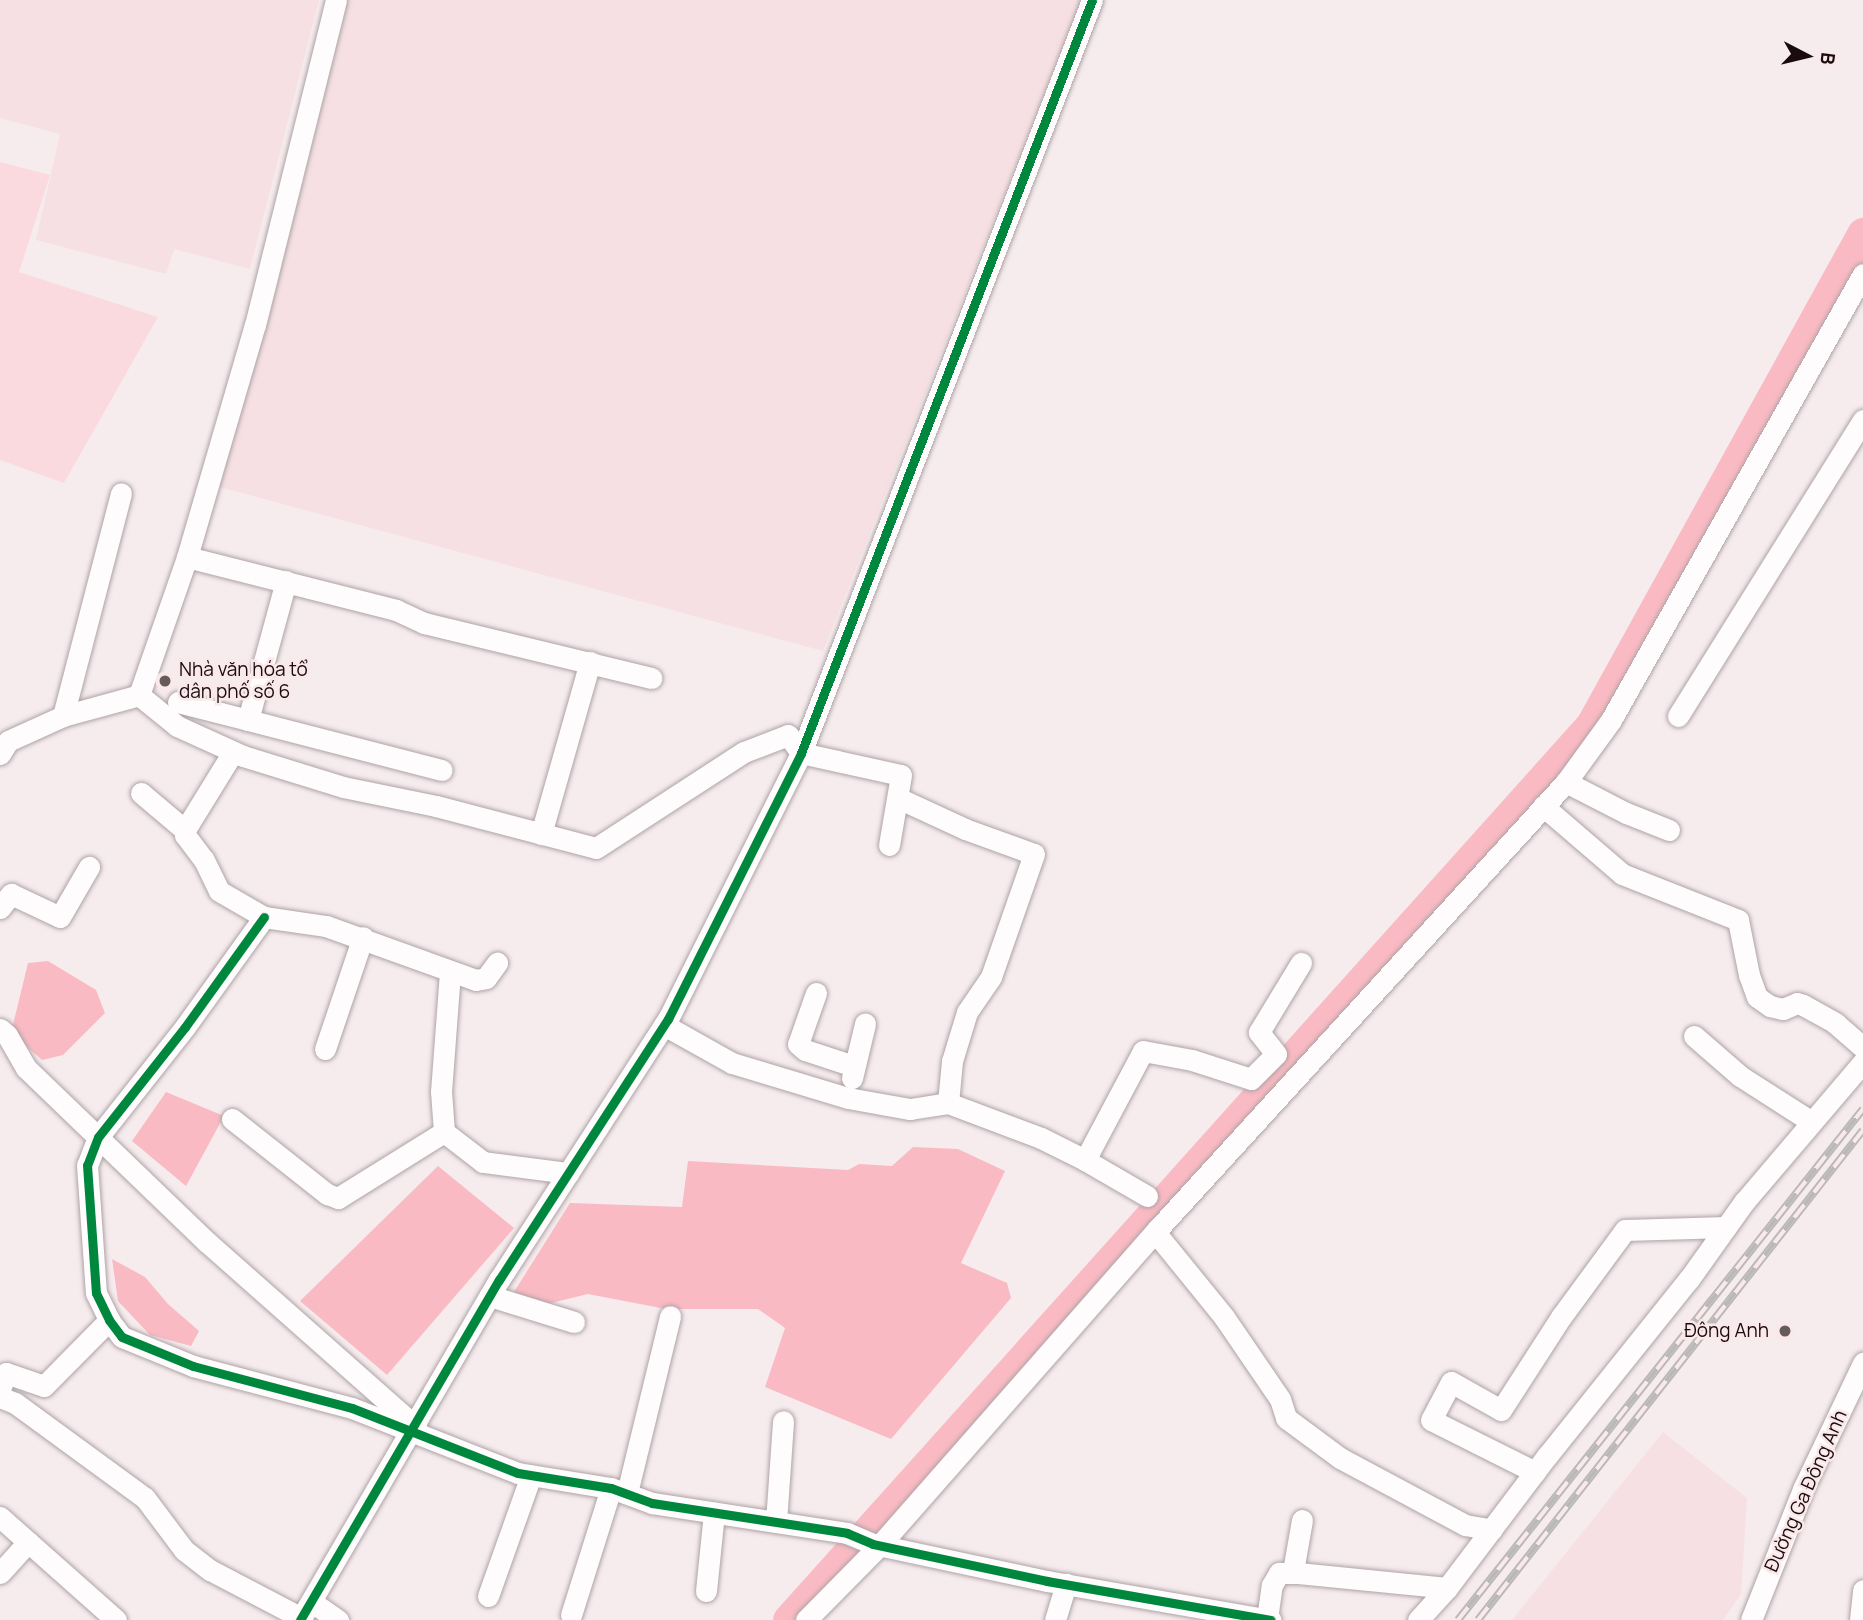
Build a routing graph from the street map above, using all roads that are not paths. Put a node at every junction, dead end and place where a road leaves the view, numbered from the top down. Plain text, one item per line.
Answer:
1 (336, 0) edge
2 (1092, 0) edge
3 (1863, 274) edge
4 (1863, 420) edge
5 (121, 493) dead end
6 (187, 557) junction
7 (286, 581) junction
8 (590, 662) junction
9 (651, 678) dead end
10 (139, 695) junction
11 (178, 702) dead end
12 (63, 716) junction
13 (1678, 716) dead end
14 (248, 720) junction
15 (233, 752) junction
16 (801, 753) junction
17 (0, 754) edge
18 (442, 770) dead end
19 (1566, 782) junction
20 (141, 793) dead end
21 (898, 798) junction
22 (1543, 806) junction
23 (185, 830) junction
24 (1669, 830) dead end
25 (541, 834) junction
26 (889, 845) dead end
27 (89, 867) dead end
28 (0, 908) edge
29 (264, 917) junction
30 (363, 937) junction
31 (497, 963) dead end
32 (1301, 963) dead end
33 (450, 972) junction
34 (816, 992) dead end
35 (865, 1024) dead end
36 (663, 1025) junction
37 (4, 1032) edge
38 (1694, 1036) dead end
39 (1863, 1047) edge
40 (325, 1049) dead end
41 (1863, 1062) edge
42 (854, 1066) junction
43 (848, 1098) junction
44 (948, 1103) junction
45 (232, 1119) dead end
46 (1812, 1122) junction
47 (444, 1132) junction
48 (98, 1137) junction
49 (1085, 1160) junction
50 (568, 1173) junction
51 (1147, 1196) dead end
52 (1726, 1227) junction
53 (1155, 1232) junction
54 (490, 1296) junction
55 (670, 1316) dead end
56 (109, 1321) junction
57 (574, 1322) dead end
58 (1863, 1363) edge
59 (2, 1377) edge
60 (0, 1397) edge
61 (783, 1421) dead end
62 (414, 1429) junction
63 (1535, 1472) junction
64 (531, 1475) junction
65 (619, 1491) junction
66 (714, 1512) junction
67 (0, 1517) edge
68 (1302, 1520) dead end
69 (776, 1522) junction
70 (1492, 1530) junction
71 (28, 1542) junction
72 (876, 1545) junction
73 (0, 1573) edge
74 (1298, 1573) junction
75 (1066, 1584) junction
76 (1447, 1588) junction
77 (1863, 1590) edge
78 (706, 1591) dead end
79 (488, 1596) dead end
80 (305, 1614) edge
81 (571, 1615) dead end
82 (116, 1620) edge
83 (338, 1620) edge
84 (806, 1620) edge
85 (1055, 1620) edge
86 (1269, 1620) edge
87 (1418, 1620) edge
88 (1751, 1620) edge
89 (1860, 1620) edge

1 - 6 street
2 - 16 street
3 - 19 street
4 - 13 street
5 - 12 street
6 - 7 street
6 - 10 street
7 - 8 street
7 - 14 street
8 - 9 street
8 - 25 street
10 - 12 street
10 - 15 street
11 - 14 street
12 - 17 street
14 - 18 street
15 - 23 street
15 - 25 street
16 - 21 street
16 - 25 street
16 - 36 street
19 - 22 street
19 - 24 street
20 - 23 street
21 - 26 street
21 - 44 street
22 - 39 street
22 - 53 street
23 - 29 street
27 - 28 street
29 - 30 street
29 - 48 street
30 - 33 street
30 - 40 street
31 - 33 street
32 - 49 street
33 - 47 street
34 - 42 street
35 - 42 street
36 - 43 street
36 - 50 street
37 - 48 street
38 - 46 street
41 - 46 street
42 - 43 street
43 - 44 street
44 - 49 street
45 - 47 street
46 - 52 street
47 - 50 street
48 - 56 street
48 - 62 street
49 - 51 street
50 - 54 street
52 - 63 street
52 - 63 street
53 - 70 street
53 - 72 street
54 - 57 street
54 - 62 street
55 - 65 street
56 - 59 street
56 - 62 street
58 - 88 street, Đường Ga Đông Anh
60 - 80 street
61 - 69 street
62 - 64 street
62 - 80 street
63 - 70 street
64 - 65 street
64 - 79 street
65 - 66 street
65 - 81 street
66 - 69 street
66 - 78 street
67 - 71 street
68 - 74 street
69 - 72 street
70 - 76 street
71 - 73 street
71 - 82 street
72 - 75 street
72 - 84 street
74 - 76 street
74 - 86 street
75 - 85 street
75 - 86 street
76 - 87 street
77 - 89 street
80 - 83 street

